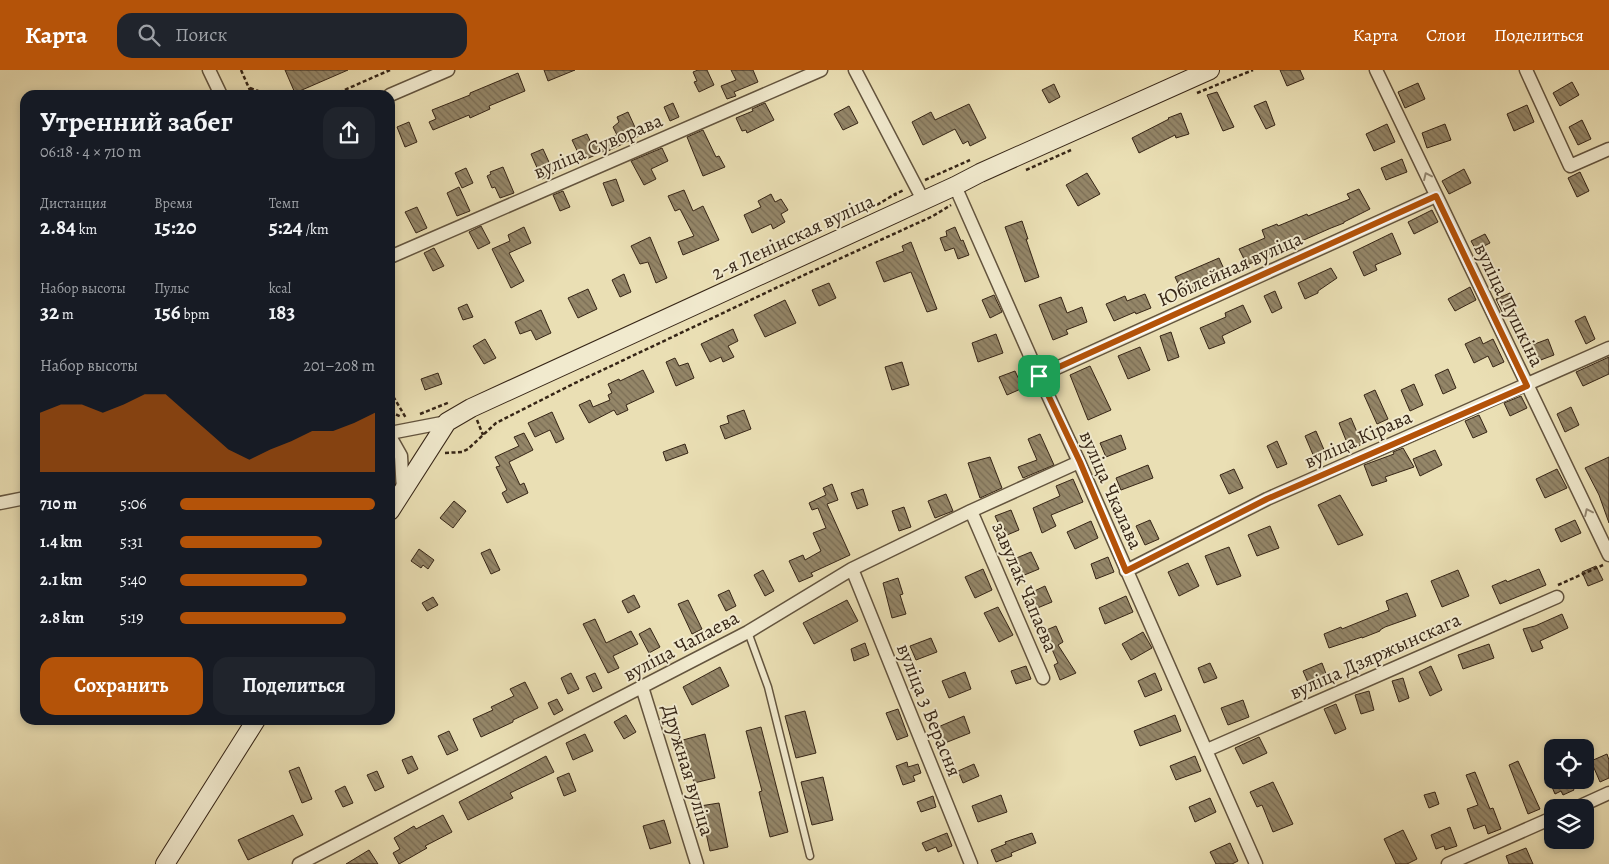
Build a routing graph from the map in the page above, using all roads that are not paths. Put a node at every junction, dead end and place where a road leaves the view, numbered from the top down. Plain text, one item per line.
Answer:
1 (209, 70) edge
2 (448, 70) edge
3 (820, 70) edge
4 (856, 70) edge
5 (1210, 70) edge
6 (1376, 70) edge
7 (1526, 70) edge
8 (426, 74) edge
9 (219, 90) edge
10 (395, 92) edge
11 (1609, 149) edge
12 (955, 186) junction
13 (1436, 196) junction
14 (923, 200) junction
15 (395, 255) edge
16 (1609, 348) edge
17 (1039, 376) junction
18 (1527, 386) junction
19 (447, 422) junction
20 (395, 432) edge
21 (395, 445) edge
22 (1080, 462) junction
23 (403, 492) junction
24 (20, 499) edge
25 (0, 503) edge
26 (395, 504) edge
27 (971, 511) junction
28 (1606, 560) edge
29 (852, 569) junction
30 (1126, 571) junction
31 (1554, 598) road end
32 (748, 632) junction
33 (1043, 678) dead end
34 (642, 687) junction
35 (253, 725) edge
36 (1207, 750) junction
37 (1609, 793) edge
38 (1594, 800) edge
39 (1544, 822) edge
40 (810, 856) dead end
41 (165, 864) edge
42 (299, 864) edge
43 (697, 864) edge
44 (971, 864) edge
45 (1256, 864) edge
46 (1448, 864) edge

1 - 9 street
2 - 8 street
3 - 15 street, вуліца Суворава
4 - 14 street
5 - 12 main road, 2-я Ленінская вуліца
13 -> 6 street, вуліца Пушкіна
7 - 11 street
8 - 10 street
12 - 14 main road, 2-я Ленінская вуліца
12 - 17 street, вуліца Чкалава
13 - 17 street, Юбілейная вуліца
13 - 18 street, вуліца Пушкіна
14 - 19 main road, 2-я Ленінская вуліца
16 - 18 street, вуліца Кірава
17 - 22 street, вуліца Чкалава
28 -> 18 street, вуліца Пушкіна
18 - 30 street, вуліца Кірава
19 - 20 street, 2-я Ленінская вуліца
19 - 23 main road
21 - 23 street
22 - 27 street, вуліца Чапаева
22 - 30 street, вуліца Чкалава
23 - 26 main road
24 - 25 street
27 - 29 street, вуліца Чапаева
27 - 33 street, завулак Чапаева
29 - 32 street, вуліца Чапаева
29 - 44 street, вуліца 3 Верасня
30 - 36 street, вуліца Чкалава
31 - 36 street, вуліца Дзяржынскага
32 - 34 street, вуліца Чапаева
32 - 40 lane
34 - 42 street, вуліца Чапаева
34 - 43 street, Дружная вуліца
35 - 41 main road
36 - 45 street, вуліца Чкалава
37 - 38 street
39 - 46 street

